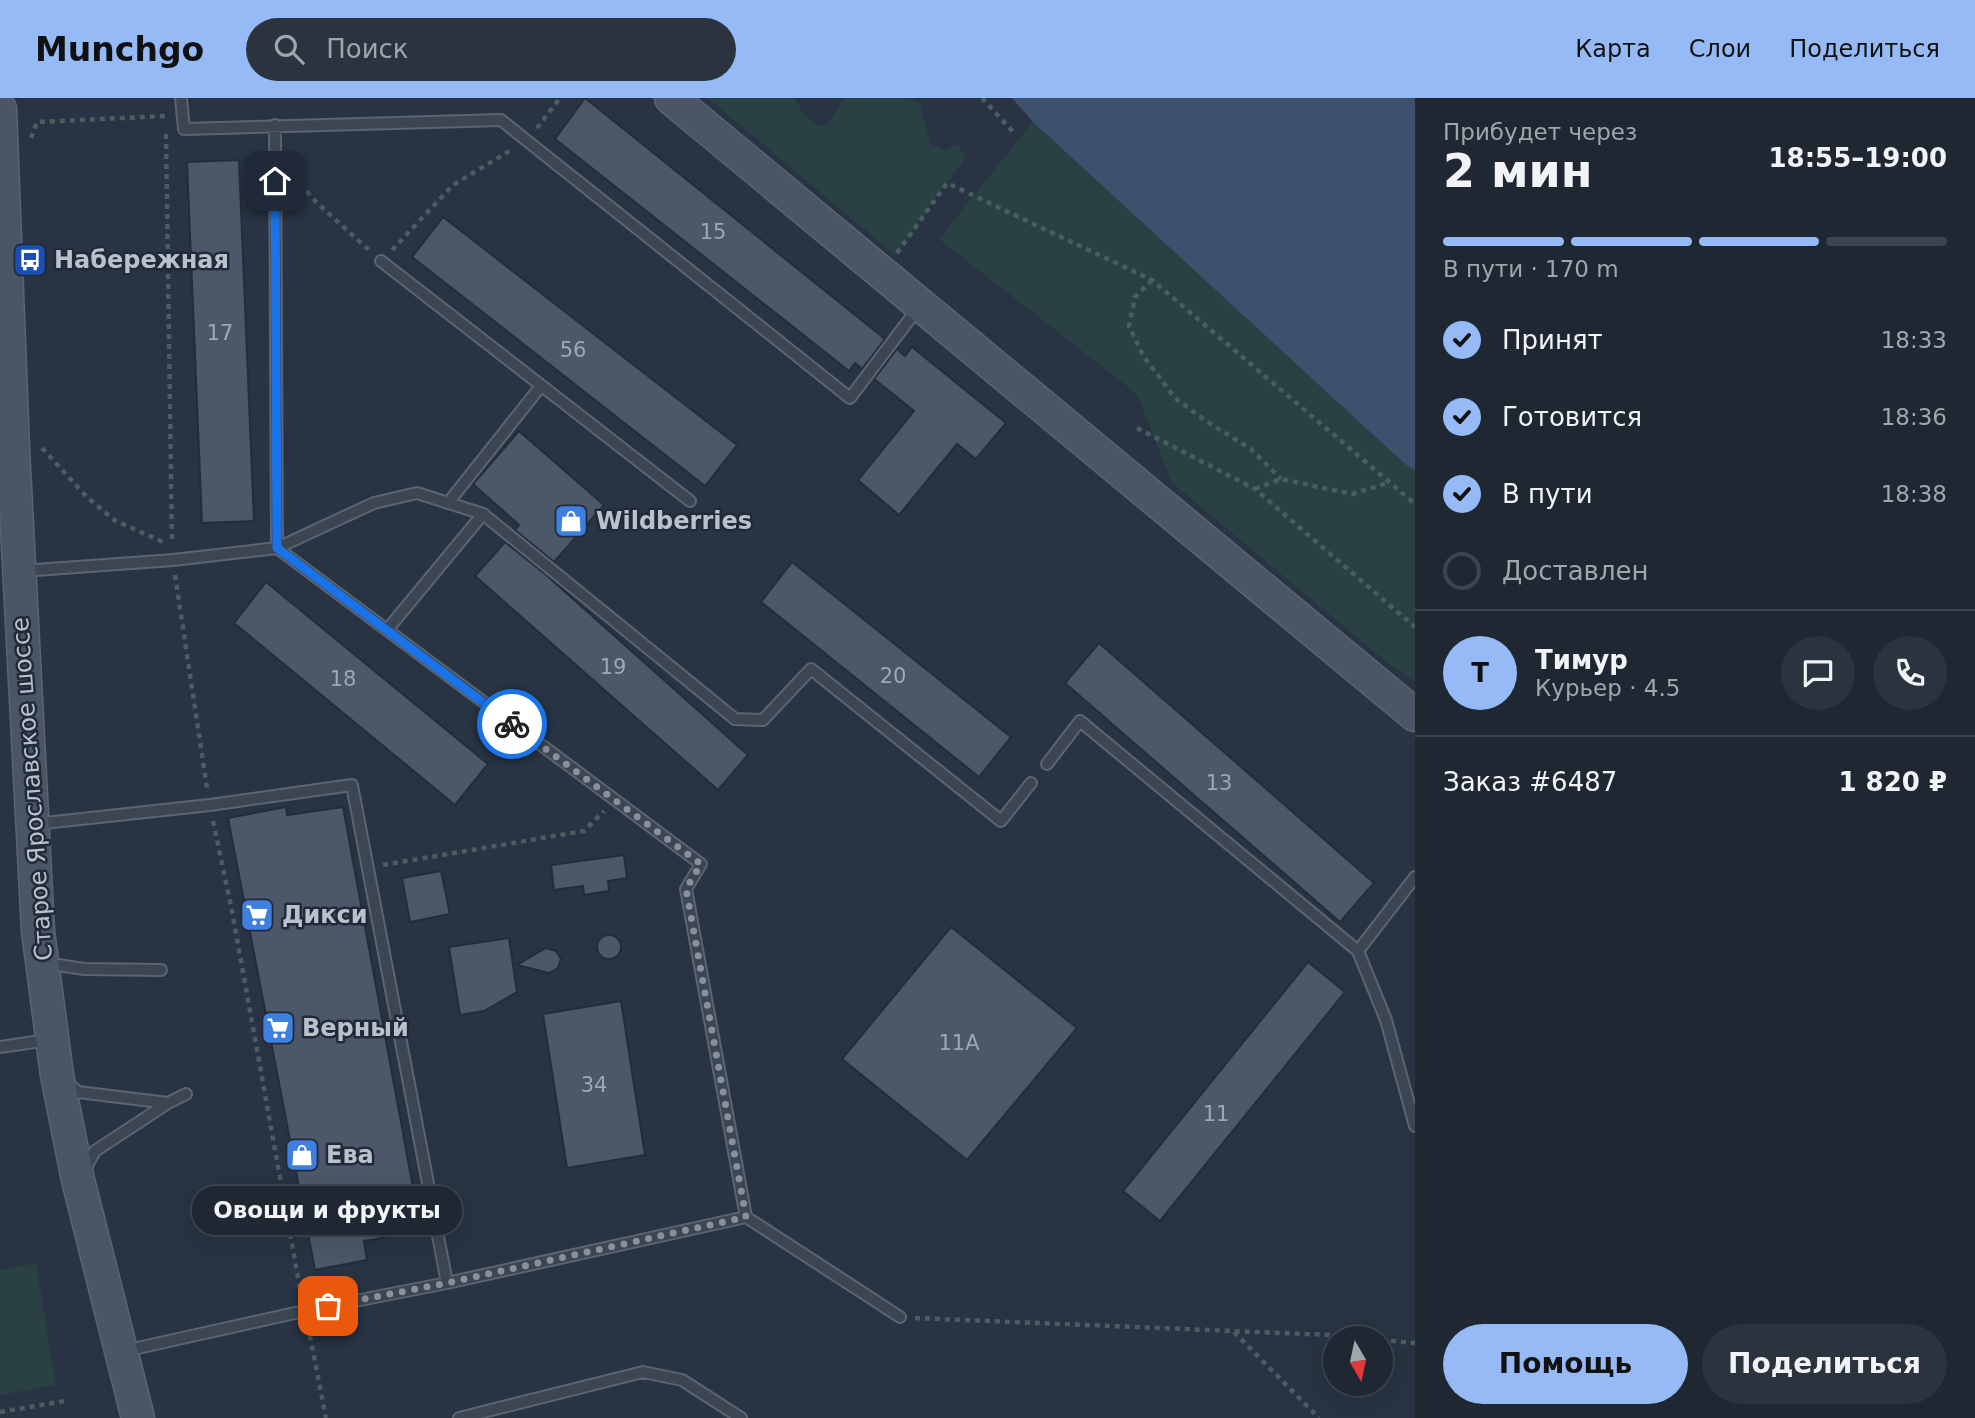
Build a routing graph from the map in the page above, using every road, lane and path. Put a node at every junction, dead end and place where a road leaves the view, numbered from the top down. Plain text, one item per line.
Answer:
1 (181, 98) edge
2 (560, 98) edge
3 (671, 98) edge
4 (982, 98) edge
5 (166, 107) dead end
6 (0, 109) edge
7 (166, 116) junction
8 (275, 125) junction
9 (1013, 132) dead end
10 (527, 141) junction
11 (29, 142) dead end
12 (275, 155) junction
13 (895, 255) dead end
14 (381, 261) junction
15 (1152, 280) junction
16 (921, 305) junction
17 (541, 386) junction
18 (1137, 428) dead end
19 (41, 447) dead end
20 (1281, 479) junction
21 (1389, 482) junction
22 (1255, 489) junction
23 (690, 501) dead end
24 (448, 503) junction
25 (1415, 504) edge
26 (484, 514) junction
27 (277, 548) junction
28 (173, 560) junction
29 (19, 572) junction
30 (1415, 627) edge
31 (387, 630) junction
32 (1415, 715) edge
33 (1047, 764) dead end
34 (1031, 783) dead end
35 (614, 800) junction
36 (210, 805) junction
37 (31, 824) junction
38 (368, 868) junction
39 (1415, 877) edge
40 (1358, 951) junction
41 (42, 962) junction
42 (161, 970) dead end
43 (51, 1039) junction
44 (0, 1047) edge
45 (57, 1075) junction
46 (186, 1094) dead end
47 (167, 1103) junction
48 (1415, 1126) edge
49 (79, 1180) junction
50 (746, 1217) junction
51 (447, 1283) junction
52 (304, 1311) junction
53 (900, 1317) joint
54 (1234, 1331) junction
55 (1323, 1336) edge
56 (1393, 1341) edge
57 (1415, 1343) edge
58 (122, 1352) junction
59 (65, 1401) dead end
60 (0, 1412) edge
61 (138, 1418) edge
62 (326, 1418) edge
63 (459, 1418) edge
64 (741, 1418) edge
65 (1319, 1418) edge

1 - 8 lane
2 - 10 path
3 - 16 main road
4 - 9 path
5 - 7 path
6 - 29 main road, Старое Ярославское шоссе
7 - 11 path
7 - 19 path
8 - 10 lane
8 - 12 lane
10 - 14 path
10 - 16 lane
12 - 14 path
12 - 27 lane
13 - 15 path
14 - 17 lane
15 - 20 path
15 - 21 path
16 - 32 main road
17 - 23 lane
17 - 24 lane
18 - 22 path
20 - 21 path
20 - 22 path
21 - 25 path
22 - 30 path
24 - 26 lane
24 - 27 lane
26 - 31 lane
26 - 34 lane
27 - 28 lane
27 - 31 lane
28 - 29 lane
28 - 36 path
29 - 37 main road, Старое Ярославское шоссе
31 - 35 lane
33 - 40 lane
35 - 38 path
35 - 50 lane
36 - 37 lane
36 - 38 lane
36 - 52 path
37 - 41 main road, Старое Ярославское шоссе
38 - 51 lane
39 - 40 lane
40 - 48 lane
41 - 42 lane
41 - 43 main road, Старое Ярославское шоссе
43 - 44 lane
43 - 45 main road, Старое Ярославское шоссе
45 - 47 lane
45 - 49 main road, Старое Ярославское шоссе
46 - 47 lane
47 - 49 lane
49 - 58 main road, Старое Ярославское шоссе
50 - 51 lane
50 - 53 lane
51 - 52 lane
52 - 58 lane
52 - 62 path
53 - 54 path
54 - 55 path
54 - 65 path
56 - 57 path
58 - 61 main road, Старое Ярославское шоссе
59 - 60 path
63 - 64 lane

